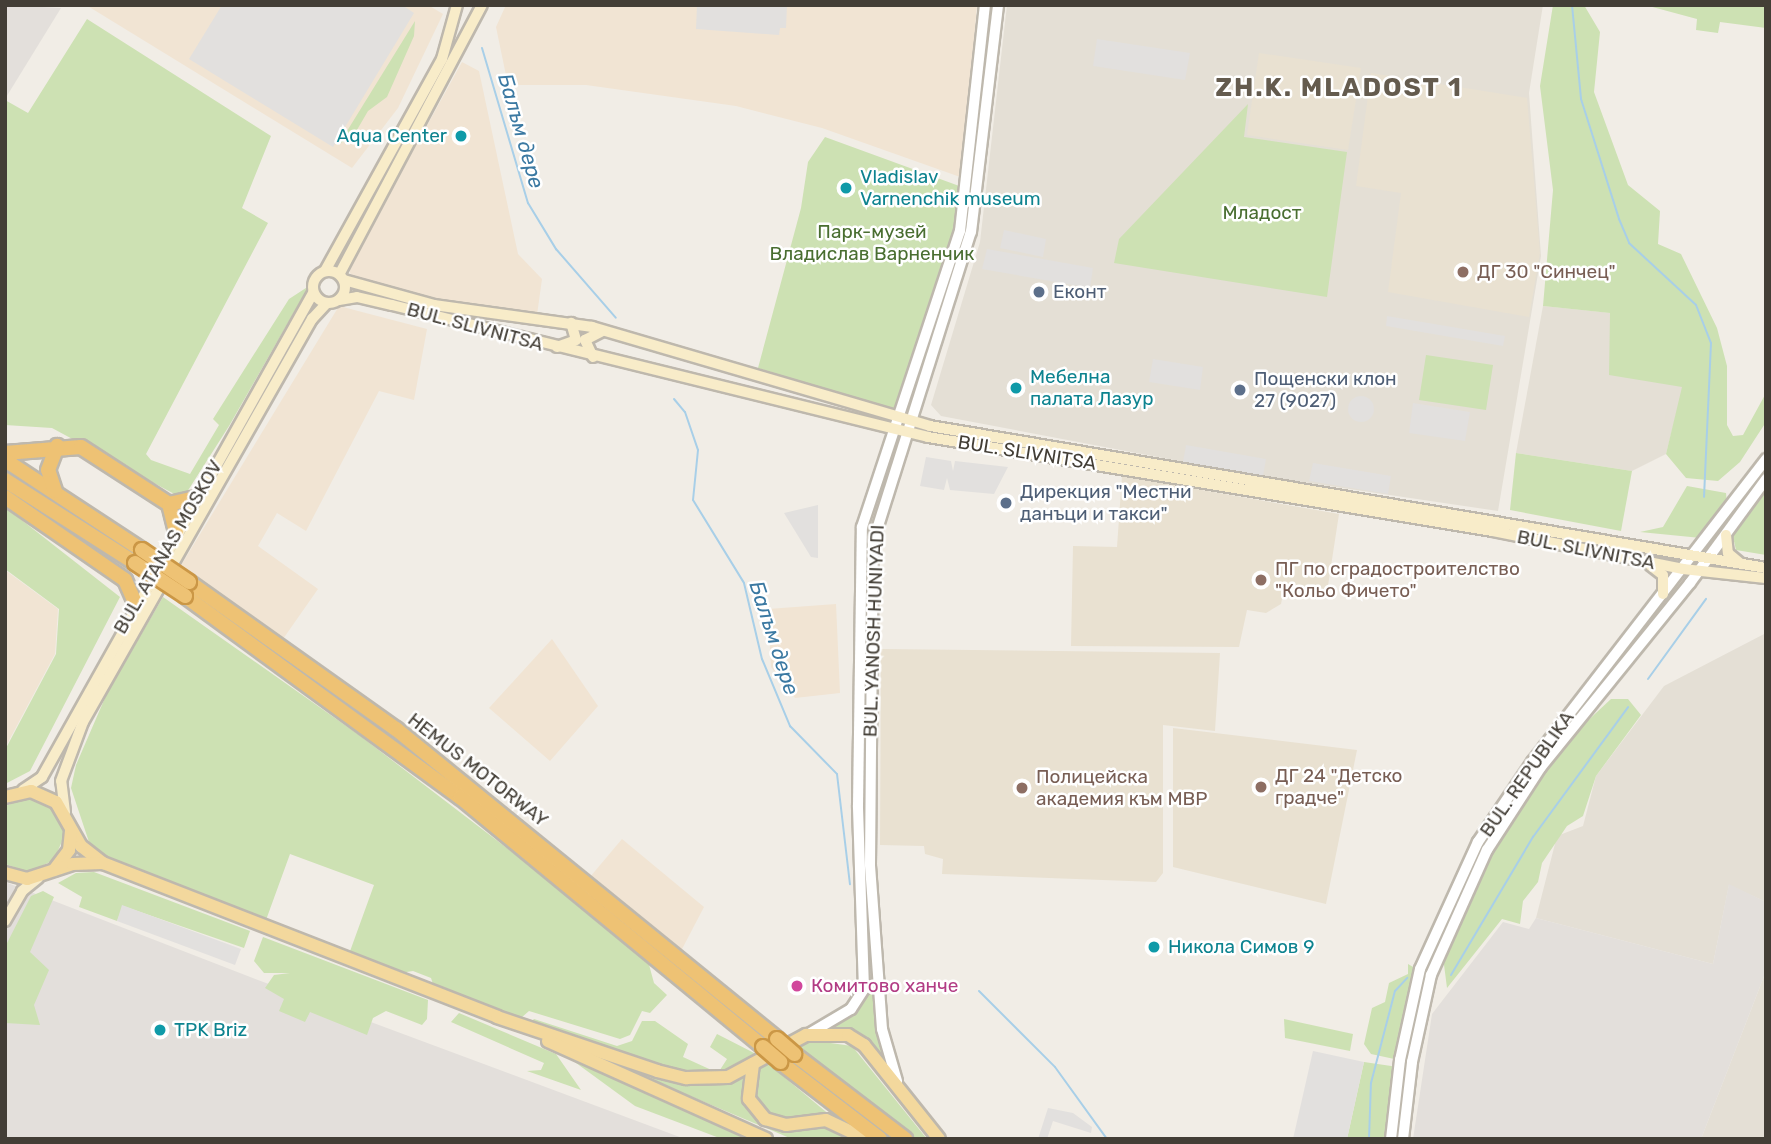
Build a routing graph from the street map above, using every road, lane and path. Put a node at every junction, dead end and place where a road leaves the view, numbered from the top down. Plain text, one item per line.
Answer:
1 (457, 5) edge
2 (482, 5) edge
3 (985, 5) edge
4 (999, 5) edge
5 (325, 271) junction
6 (342, 277) junction
7 (313, 293) junction
8 (339, 300) junction
9 (326, 304) junction
10 (571, 323) junction
11 (611, 332) junction
12 (551, 348) junction
13 (594, 358) junction
14 (899, 418) junction
15 (910, 427) junction
16 (895, 430) junction
17 (57, 446) junction
18 (5, 453) edge
19 (1766, 459) edge
20 (5, 460) edge
21 (1766, 479) edge
22 (5, 480) edge
23 (55, 491) junction
24 (5, 496) edge
25 (196, 498) junction
26 (169, 504) junction
27 (176, 532) junction
28 (1726, 534) junction
29 (138, 556) junction
30 (1693, 556) junction
31 (1638, 559) junction
32 (1707, 559) junction
33 (1743, 565) junction
34 (1766, 568) edge
35 (1683, 569) junction
36 (1699, 571) junction
37 (1766, 578) edge
38 (187, 589) junction
39 (1663, 594) junction
40 (135, 602) junction
41 (9, 796) edge
42 (65, 812) junction
43 (71, 825) junction
44 (103, 863) junction
45 (54, 870) junction
46 (5, 873) edge
47 (37, 878) junction
48 (5, 921) edge
49 (497, 1017) junction
50 (806, 1035) junction
51 (754, 1064) junction
52 (906, 1100) junction
53 (766, 1139) edge
54 (866, 1139) edge
55 (880, 1139) edge
56 (905, 1139) edge
57 (939, 1139) edge
58 (1391, 1139) edge
59 (1403, 1139) edge

1 - 5 main road
2 - 6 main road
3 - 14 street, BUL. YANOSH HUNIYADI
4 - 15 street, BUL. YANOSH HUNIYADI
5 - 6 main road, BUL. SLIVNITSA
5 - 7 main road, BUL. ATANAS MOSKOV
6 - 8 main road
6 - 10 main road, BUL. SLIVNITSA
7 - 9 main road
7 - 25 main road, BUL. ATANAS MOSKOV
8 - 9 main road, BUL. SLIVNITSA
8 - 12 main road, BUL. SLIVNITSA
9 - 42 main road, BUL. ATANAS MOSKOV
10 - 11 main road, BUL. SLIVNITSA
10 - 12 main road
11 - 13 main road
11 - 14 main road, BUL. SLIVNITSA
12 - 13 main road, BUL. SLIVNITSA
13 - 16 main road, BUL. SLIVNITSA
14 - 15 main road, BUL. SLIVNITSA
14 - 16 street, BUL. YANOSH HUNIYADI
15 - 16 main road, BUL. SLIVNITSA
15 - 30 main road, BUL. SLIVNITSA
15 - 31 main road, BUL. SLIVNITSA
15 - 52 street, BUL. YANOSH HUNIYADI
16 - 50 street, BUL. YANOSH HUNIYADI
17 - 18 highway
17 - 23 highway
17 - 26 highway
19 - 30 street, BUL. REPUBLIKA
20 - 23 highway, HEMUS MOTORWAY
21 - 28 street, BUL. REPUBLIKA
22 - 29 highway, HEMUS MOTORWAY
23 - 29 highway, HEMUS MOTORWAY
24 - 40 highway
25 - 26 highway
25 - 27 main road, BUL. ATANAS MOSKOV
26 - 27 highway
27 - 40 main road, BUL. ATANAS MOSKOV
28 - 32 street, BUL. REPUBLIKA
28 - 33 main road
29 - 38 highway, HEMUS MOTORWAY, bridge
30 - 32 main road, BUL. SLIVNITSA
30 - 35 street, BUL. REPUBLIKA
31 - 35 main road, BUL. SLIVNITSA
31 - 39 main road
32 - 33 main road, BUL. SLIVNITSA
32 - 36 street, BUL. REPUBLIKA
33 - 34 main road, BUL. SLIVNITSA
35 - 36 main road, BUL. SLIVNITSA
35 - 39 street, BUL. REPUBLIKA
36 - 37 main road, BUL. SLIVNITSA
36 - 59 street, BUL. REPUBLIKA
38 - 55 highway, HEMUS MOTORWAY, bridge
38 - 56 highway, HEMUS MOTORWAY, bridge
39 - 58 street, BUL. REPUBLIKA
40 - 41 main road, BUL. ATANAS MOSKOV
41 - 42 main road
42 - 43 main road
43 - 44 main road
43 - 45 main road
44 - 45 main road
44 - 49 main road
45 - 47 main road
46 - 47 main road
47 - 48 main road
49 - 51 main road
49 - 53 main road
50 - 51 main road
50 - 52 main road
51 - 54 main road
52 - 57 main road

